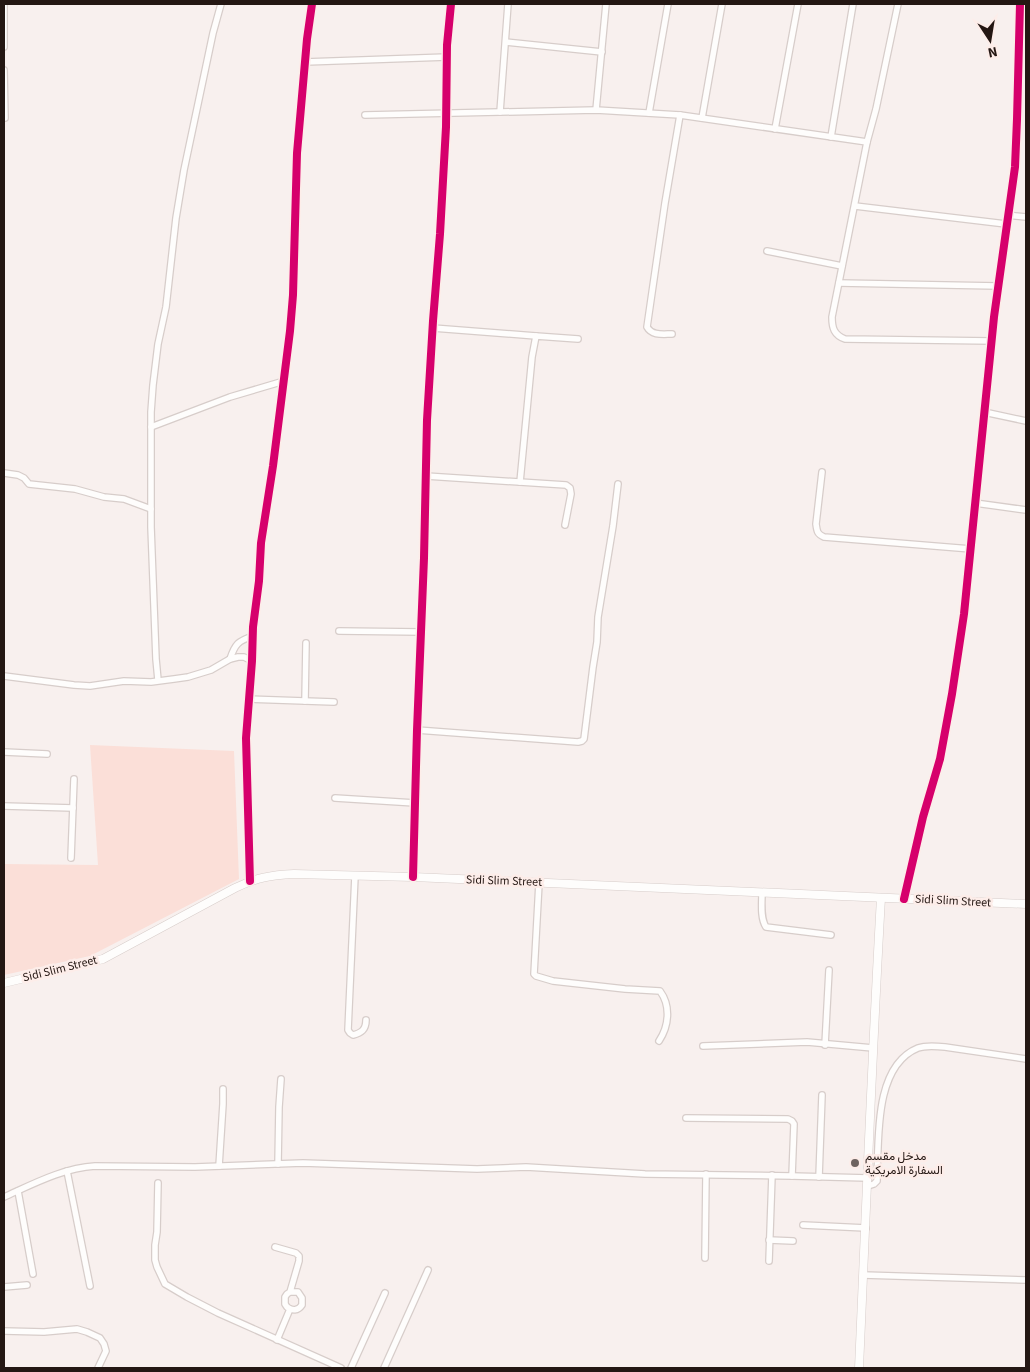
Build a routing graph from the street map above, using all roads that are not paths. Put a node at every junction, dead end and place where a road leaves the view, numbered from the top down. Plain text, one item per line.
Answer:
1 (4, 4) edge
2 (221, 4) edge
3 (312, 4) edge
4 (451, 4) edge
5 (508, 4) edge
6 (606, 4) edge
7 (668, 4) edge
8 (722, 4) edge
9 (798, 4) edge
10 (853, 4) edge
11 (896, 4) edge
12 (1020, 4) edge
13 (506, 42) junction
14 (4, 47) edge
15 (602, 52) junction
16 (447, 57) junction
17 (305, 62) junction
18 (4, 70) edge
19 (1018, 93) junction
20 (1026, 93) edge
21 (596, 110) junction
22 (500, 112) junction
23 (649, 113) junction
24 (446, 114) junction
25 (365, 115) dead end
26 (680, 115) junction
27 (5, 118) dead end
28 (702, 118) junction
29 (775, 129) junction
30 (831, 137) junction
31 (867, 142) junction
32 (855, 206) junction
33 (1008, 215) junction
34 (1026, 217) edge
35 (1006, 224) junction
36 (767, 251) dead end
37 (842, 266) junction
38 (839, 283) junction
39 (998, 286) junction
40 (433, 328) junction
41 (672, 334) dead end
42 (536, 336) junction
43 (578, 339) dead end
44 (992, 341) junction
45 (284, 380) junction
46 (984, 412) junction
47 (1026, 420) edge
48 (151, 427) junction
49 (4, 472) edge
50 (822, 472) dead end
51 (426, 476) junction
52 (520, 482) junction
53 (618, 484) dead end
54 (976, 503) junction
55 (151, 508) junction
56 (1026, 510) edge
57 (565, 525) dead end
58 (971, 549) junction
59 (339, 631) dead end
60 (421, 632) junction
61 (253, 636) junction
62 (306, 643) dead end
63 (230, 659) junction
64 (252, 661) junction
65 (4, 676) edge
66 (158, 680) junction
67 (249, 699) junction
68 (305, 701) junction
69 (334, 702) dead end
70 (417, 730) junction
71 (4, 752) edge
72 (47, 754) dead end
73 (74, 779) dead end
74 (335, 798) dead end
75 (415, 804) junction
76 (4, 806) edge
77 (73, 808) junction
78 (71, 858) dead end
79 (355, 876) junction
80 (412, 877) junction
81 (250, 881) junction
82 (539, 882) junction
83 (762, 892) junction
84 (881, 898) junction
85 (904, 898) junction
86 (1026, 904) edge
87 (831, 935) dead end
88 (829, 970) dead end
89 (4, 983) edge
90 (366, 1020) dead end
91 (659, 1041) dead end
92 (825, 1044) junction
93 (703, 1046) dead end
94 (872, 1048) junction
95 (1026, 1059) edge
96 (281, 1079) dead end
97 (223, 1090) dead end
98 (822, 1095) dead end
99 (686, 1118) dead end
100 (278, 1164) junction
101 (219, 1166) junction
102 (67, 1170) junction
103 (706, 1174) junction
104 (772, 1175) junction
105 (792, 1176) junction
106 (819, 1177) junction
107 (868, 1182) junction
108 (158, 1183) dead end
109 (18, 1191) junction
110 (4, 1197) edge
111 (803, 1225) dead end
112 (866, 1228) junction
113 (769, 1240) junction
114 (793, 1241) dead end
115 (275, 1247) dead end
116 (705, 1258) dead end
117 (769, 1261) dead end
118 (428, 1270) dead end
119 (33, 1274) dead end
120 (863, 1275) junction
121 (1026, 1280) edge
122 (27, 1285) dead end
123 (90, 1286) dead end
124 (4, 1287) edge
125 (290, 1292) junction
126 (385, 1292) dead end
127 (290, 1309) junction
128 (4, 1331) edge
129 (277, 1340) junction
130 (98, 1368) edge
131 (341, 1368) edge
132 (351, 1368) edge
133 (384, 1368) edge
134 (859, 1368) edge

1 - 14 street
2 - 48 street
3 - 17 street
4 - 16 street
5 - 13 street
6 - 15 street
7 - 23 street
8 - 28 street
9 - 29 street
10 - 30 street
11 - 31 street
12 - 19 street
13 - 15 street
13 - 22 street
15 - 21 street
16 - 17 street
16 - 24 street
17 - 45 street
18 - 27 street
19 - 20 street
19 - 33 street
21 - 22 street
21 - 23 street
22 - 24 street
23 - 26 street
24 - 25 street
24 - 40 street
26 - 28 street
26 - 41 street
28 - 29 street
29 - 30 street
30 - 31 street
31 - 32 street
32 - 35 street
32 - 37 street
33 - 34 street
33 - 35 street
35 - 39 street
36 - 37 street
37 - 38 street
38 - 39 street
38 - 44 street
39 - 44 street
40 - 42 street
40 - 51 street
42 - 43 street
42 - 52 street
44 - 46 street
45 - 48 street
45 - 61 street
46 - 47 street
46 - 54 street
48 - 55 street
49 - 55 street
50 - 58 street
51 - 52 street
51 - 60 street
52 - 57 street
53 - 70 street
54 - 56 street
54 - 58 street
55 - 66 street
58 - 85 street
59 - 60 street
60 - 70 street
61 - 63 street
61 - 64 street
62 - 68 street
63 - 64 street
63 - 66 street
64 - 67 street
65 - 66 street
67 - 68 street
67 - 81 street
68 - 69 street
70 - 75 street
71 - 72 street
73 - 77 street
74 - 75 street
75 - 80 street
76 - 77 street
77 - 78 street
79 - 80 main road, Sidi Slim Street
79 - 81 main road, Sidi Slim Street
79 - 90 street
80 - 82 main road, Sidi Slim Street
81 - 89 main road, Sidi Slim Street
82 - 83 main road, Sidi Slim Street
82 - 91 street
83 - 84 main road, Sidi Slim Street
83 - 87 street
84 - 85 main road, Sidi Slim Street
84 - 94 main road
85 - 86 main road, Sidi Slim Street
88 - 92 street
92 - 93 street
92 - 94 street
94 - 107 main road
95 - 107 street
96 - 100 street
97 - 101 street
98 - 106 street
99 - 105 street
100 - 101 street
100 - 103 street
101 - 102 street
102 - 109 street
102 - 123 street
103 - 104 street
103 - 116 street
104 - 105 street
104 - 113 street
105 - 106 street
106 - 107 street
107 - 112 main road
108 - 129 street
109 - 110 street
109 - 119 street
111 - 112 street
112 - 120 main road
113 - 114 street
113 - 117 street
115 - 125 street
118 - 133 street
120 - 121 street
120 - 134 main road
122 - 124 street
125 - 127 street
125 - 127 street
126 - 132 street
127 - 129 street
128 - 130 street
129 - 131 street

